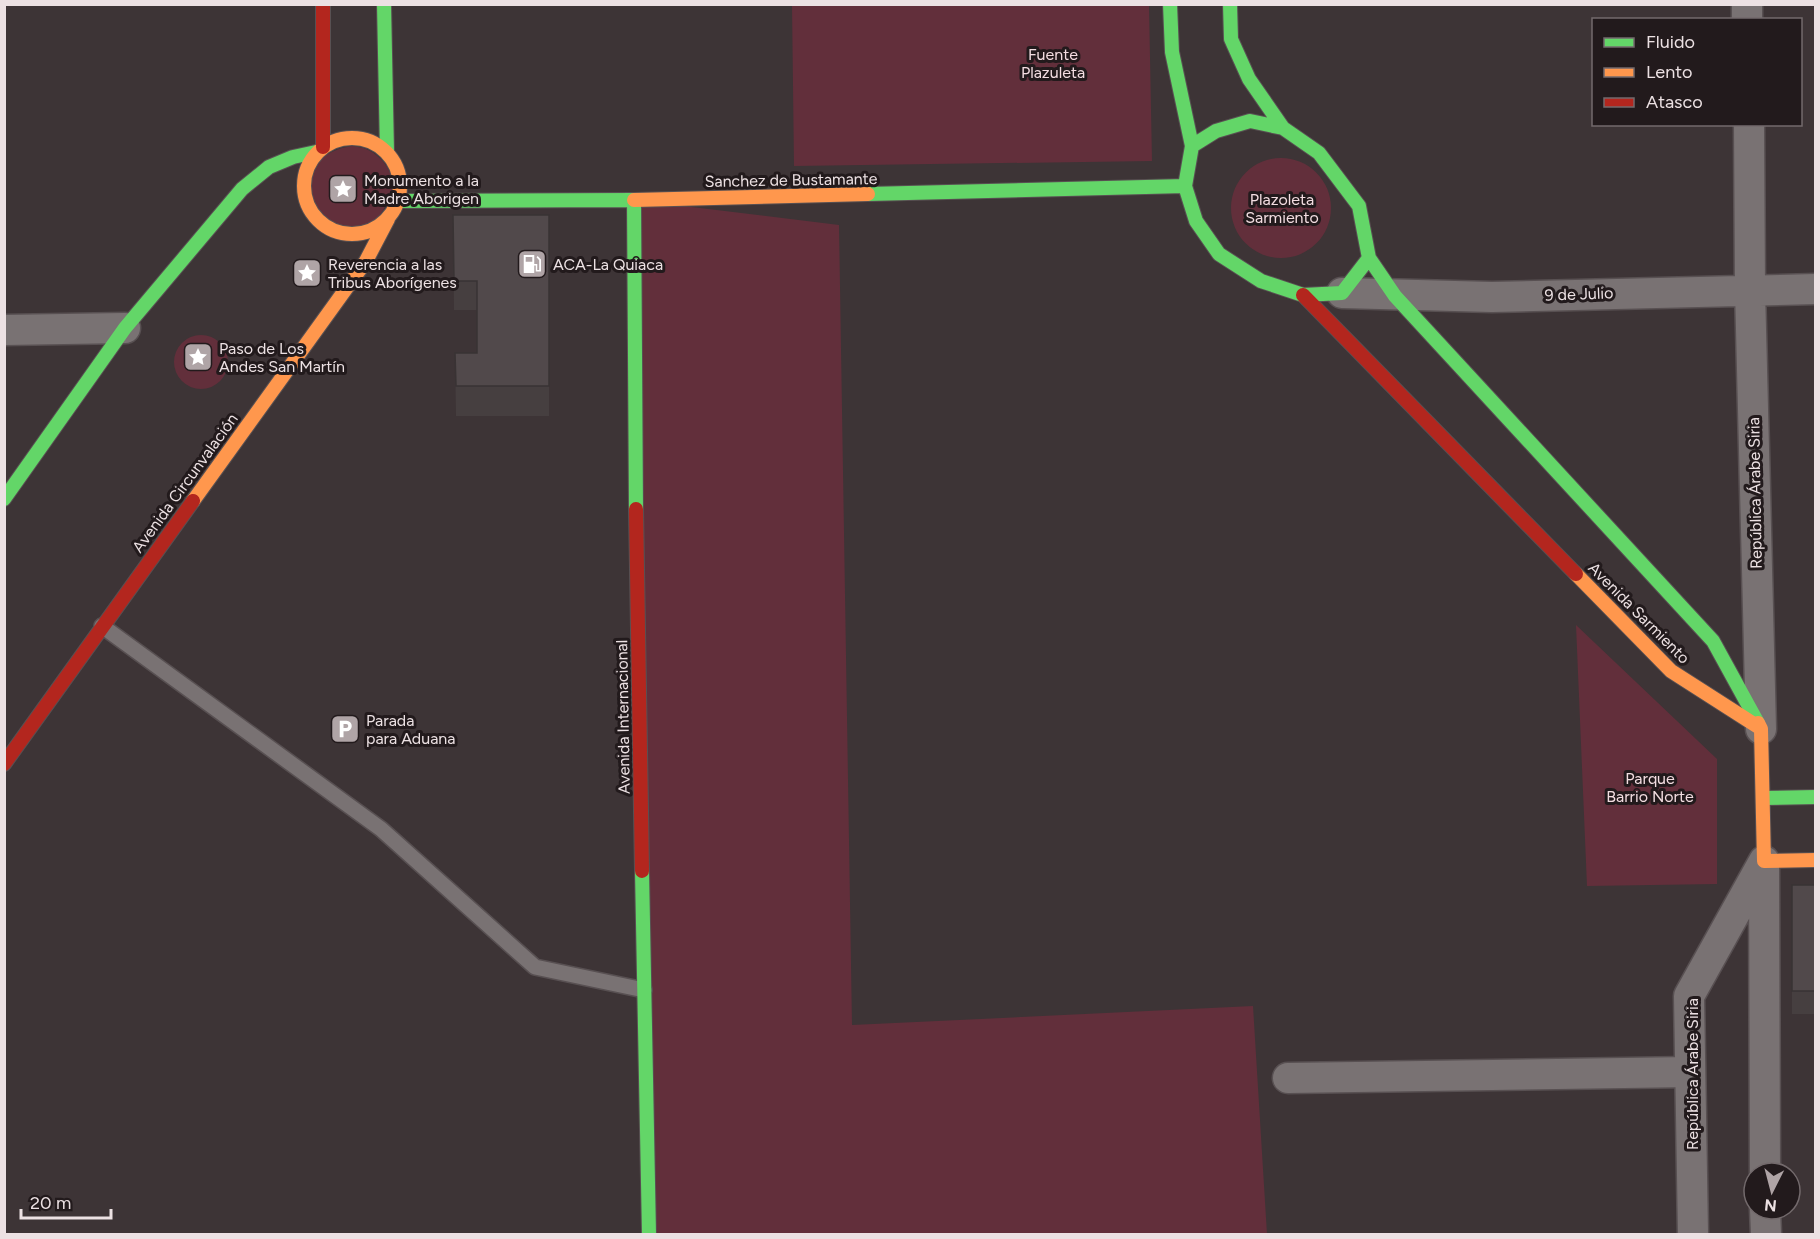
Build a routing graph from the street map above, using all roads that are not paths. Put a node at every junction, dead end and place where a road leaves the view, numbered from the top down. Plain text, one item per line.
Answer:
1 (323, 4) edge
2 (384, 4) edge
3 (1170, 4) edge
4 (1230, 4) edge
5 (1749, 126) edge
6 (1283, 128) junction
7 (1192, 146) junction
8 (319, 150) junction
9 (387, 152) junction
10 (1185, 186) junction
11 (634, 200) junction
12 (398, 201) junction
13 (388, 219) junction
14 (1369, 258) junction
15 (1815, 288) edge
16 (1750, 290) junction
17 (1342, 293) junction
18 (1303, 295) junction
19 (1395, 296) junction
20 (125, 328) junction
21 (4, 330) edge
22 (4, 499) edge
23 (102, 626) junction
24 (1761, 729) junction
25 (4, 764) edge
26 (1815, 797) edge
27 (1763, 798) junction
28 (1815, 860) edge
29 (1764, 861) junction
30 (644, 990) junction
31 (1690, 1072) junction
32 (1288, 1078) dead end
33 (1765, 1161) edge
34 (649, 1234) edge
35 (1693, 1234) edge

1 - 8 main road
2 - 9 main road
3 - 7 main road
4 - 6 main road
5 - 16 street, República Árabe Siria
6 - 7 main road
6 - 14 main road
7 - 10 main road
8 - 9 main road
8 - 13 main road
8 - 20 main road
9 - 12 main road
10 - 11 main road, Sanchez de Bustamante
10 - 18 main road
11 - 12 main road, Sanchez de Bustamante
11 - 30 main road, Avenida Internacional
12 - 13 main road
13 - 23 main road, Avenida Circunvalación
14 - 17 main road
14 - 19 main road, Avenida Sarmiento
15 - 16 street, 9 de Julio
16 - 19 street, 9 de Julio
16 - 24 street, República Árabe Siria
17 - 18 main road
17 - 19 street, 9 de Julio
18 - 24 main road, Avenida Sarmiento
19 - 24 main road, Avenida Sarmiento
20 - 21 street
20 - 22 main road
23 - 25 main road, Avenida Circunvalación
23 - 30 lane
24 - 27 main road, República Árabe Siria
26 - 27 main road
27 - 29 main road, República Árabe Siria
28 - 29 main road
29 - 31 street, República Árabe Siria
29 - 33 street, República Árabe Siria
30 - 34 main road, Avenida Internacional
31 - 32 street
31 - 35 street, República Árabe Siria

